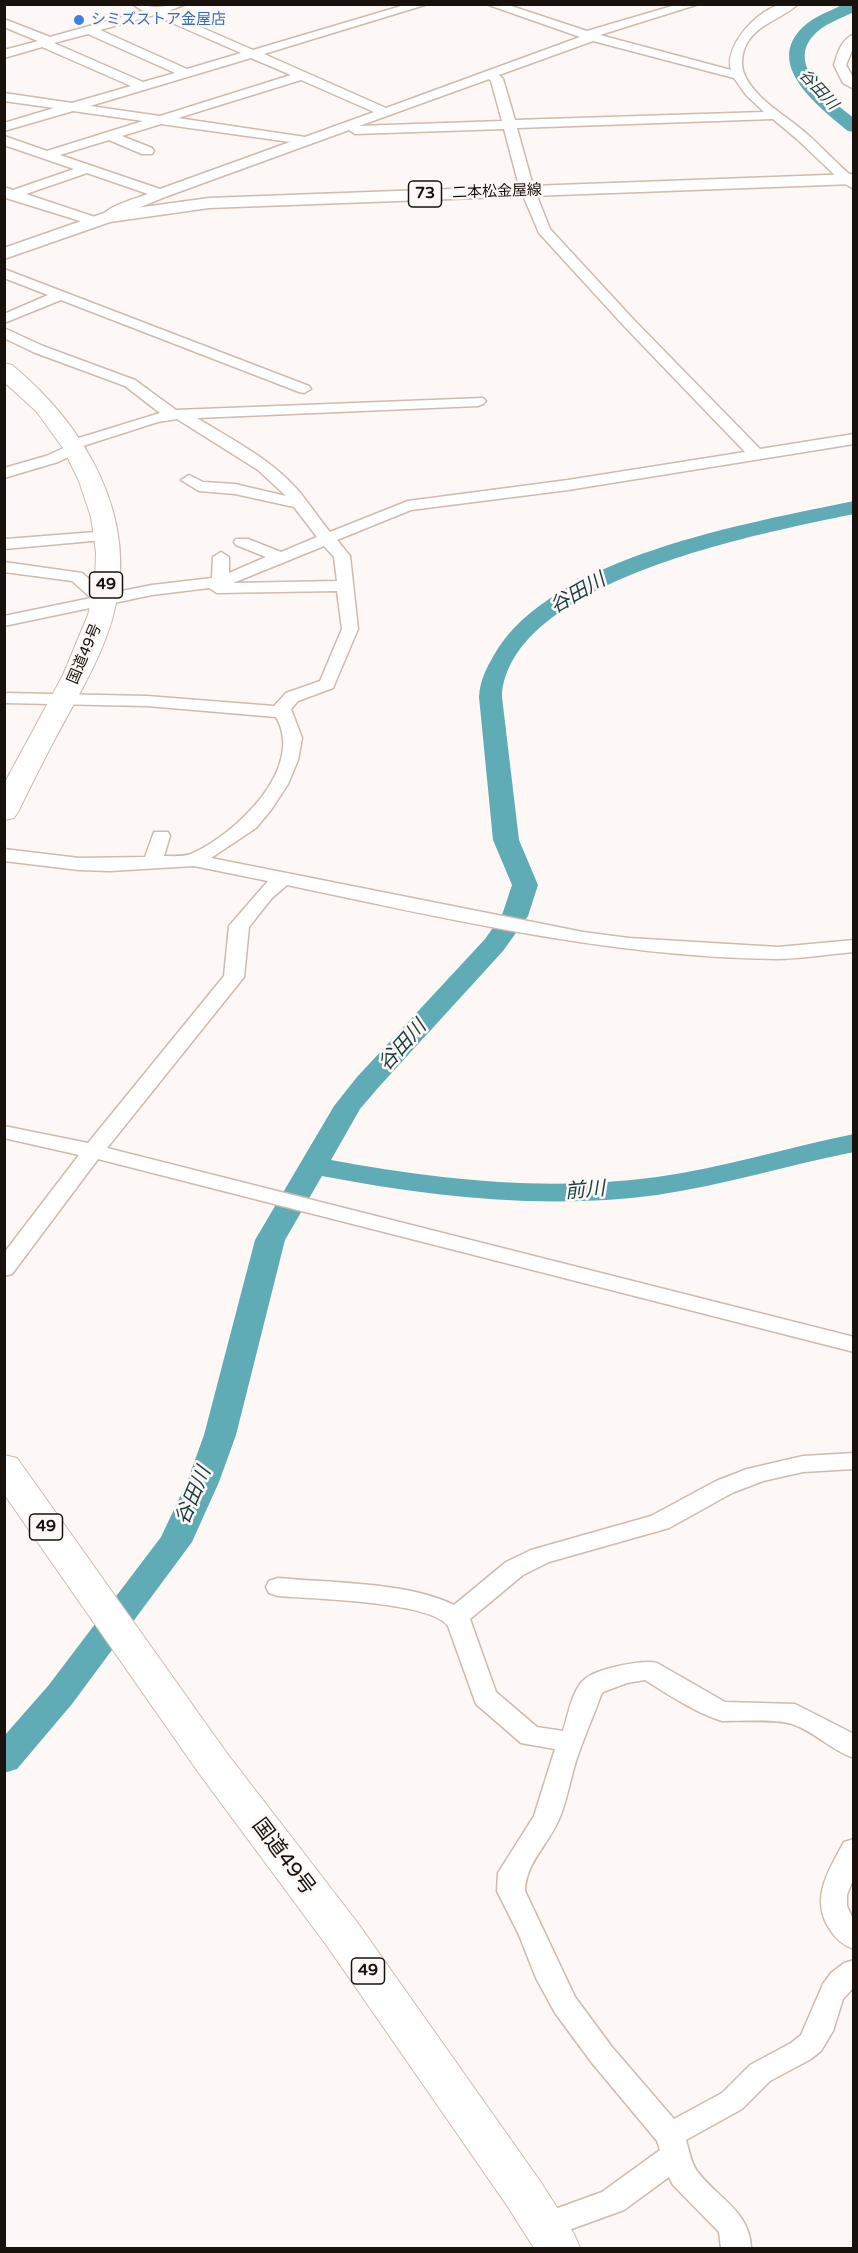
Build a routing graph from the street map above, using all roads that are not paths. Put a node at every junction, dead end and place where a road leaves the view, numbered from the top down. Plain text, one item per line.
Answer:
1 (138, 4) edge
2 (180, 4) edge
3 (422, 4) edge
4 (492, 4) edge
5 (693, 4) edge
6 (792, 4) edge
7 (154, 12) junction
8 (4, 22) edge
9 (89, 30) junction
10 (590, 36) junction
11 (854, 38) edge
12 (46, 42) junction
13 (4, 54) edge
14 (251, 54) junction
15 (186, 73) junction
16 (490, 74) junction
17 (301, 76) junction
18 (739, 76) junction
19 (854, 85) edge
20 (142, 86) junction
21 (4, 97) edge
22 (72, 107) junction
23 (386, 112) junction
24 (775, 115) junction
25 (161, 120) junction
26 (509, 125) junction
27 (4, 127) edge
28 (343, 129) junction
29 (111, 136) junction
30 (4, 140) edge
31 (308, 141) junction
32 (147, 151) dead end
33 (47, 155) junction
34 (87, 169) junction
35 (852, 185) edge
36 (528, 190) junction
37 (8, 194) edge
38 (172, 197) junction
39 (100, 219) junction
40 (9, 249) edge
41 (4, 273) edge
42 (60, 295) junction
43 (4, 319) edge
44 (4, 332) edge
45 (4, 370) edge
46 (304, 389) dead end
47 (478, 401) dead end
48 (177, 415) junction
49 (107, 433) junction
50 (854, 439) edge
51 (124, 441) dead end
52 (75, 446) junction
53 (757, 455) junction
54 (4, 473) edge
55 (189, 480) dead end
56 (300, 504) junction
57 (108, 536) junction
58 (328, 538) junction
59 (242, 543) dead end
60 (6, 544) edge
61 (221, 557) dead end
62 (280, 557) junction
63 (4, 567) edge
64 (206, 580) junction
65 (345, 586) junction
66 (104, 600) junction
67 (4, 621) edge
68 (4, 698) edge
69 (65, 700) junction
70 (282, 712) junction
71 (4, 812) edge
72 (161, 836) dead end
73 (4, 855) edge
74 (194, 860) junction
75 (153, 863) junction
76 (282, 879) junction
77 (854, 946) edge
78 (4, 1132) edge
79 (93, 1151) junction
80 (4, 1269) edge
81 (854, 1345) edge
82 (854, 1461) edge
83 (4, 1467) edge
84 (278, 1587) dead end
85 (455, 1616) junction
86 (572, 1742) junction
87 (854, 1748) edge
88 (854, 1850) edge
89 (854, 1938) edge
90 (854, 1971) edge
91 (673, 2145) junction
92 (551, 2237) edge
93 (736, 2248) edge

1 - 7 street
2 - 7 street
3 - 14 street
4 - 10 street
5 - 10 street
6 - 18 street
7 - 9 street
7 - 14 street
8 - 12 street
9 - 12 street
9 - 15 street
10 - 16 street
10 - 18 street
11 - 19 street
12 - 13 street
12 - 20 street
14 - 15 street
14 - 17 street
15 - 20 street
16 - 23 street
16 - 26 street
17 - 23 street
17 - 25 street
18 - 24 street
20 - 22 street
21 - 22 street
22 - 25 street
22 - 27 street
23 - 28 street
24 - 26 street
24 - 35 street
25 - 29 street
25 - 31 street
26 - 28 street
26 - 36 street
28 - 31 street
29 - 32 street
29 - 33 street
30 - 33 street
31 - 38 street
33 - 34 street
34 - 37 street
34 - 38 street
35 - 36 main road, 二本松金屋線 / 73
36 - 38 main road, 二本松金屋線 / 73
36 - 53 street
37 - 39 street
38 - 39 main road, 二本松金屋線 / 73
38 - 39 street
39 - 40 main road, 二本松金屋線 / 73
41 - 42 street
42 - 43 street
42 - 46 street
44 - 48 street
45 - 52 highway, 国道49号 / 49
47 - 48 street
48 - 49 street
48 - 56 street
49 - 51 street
49 - 52 street
50 - 53 street
52 - 54 street
52 - 57 highway, 国道49号 / 49
53 - 58 street
55 - 56 street
56 - 58 street
57 - 60 street
57 - 66 highway, 国道49号 / 49
58 - 62 street
58 - 65 street
59 - 62 street
61 - 64 street
62 - 64 street
63 - 66 street
64 - 65 street
64 - 66 street
65 - 70 street
66 - 67 street
66 - 69 highway, 国道49号 / 49
68 - 69 street
69 - 70 street
69 - 71 highway, 国道49号 / 49
70 - 74 street
72 - 75 street
73 - 75 street
74 - 75 street
74 - 76 street
76 - 77 street
76 - 79 street
78 - 79 street
79 - 80 street
79 - 81 street
82 - 85 street
83 - 92 highway, 国道49号 / 49
84 - 85 street
85 - 86 street
86 - 87 street
86 - 91 street
88 - 89 street
90 - 91 street
91 - 92 street
91 - 93 street

